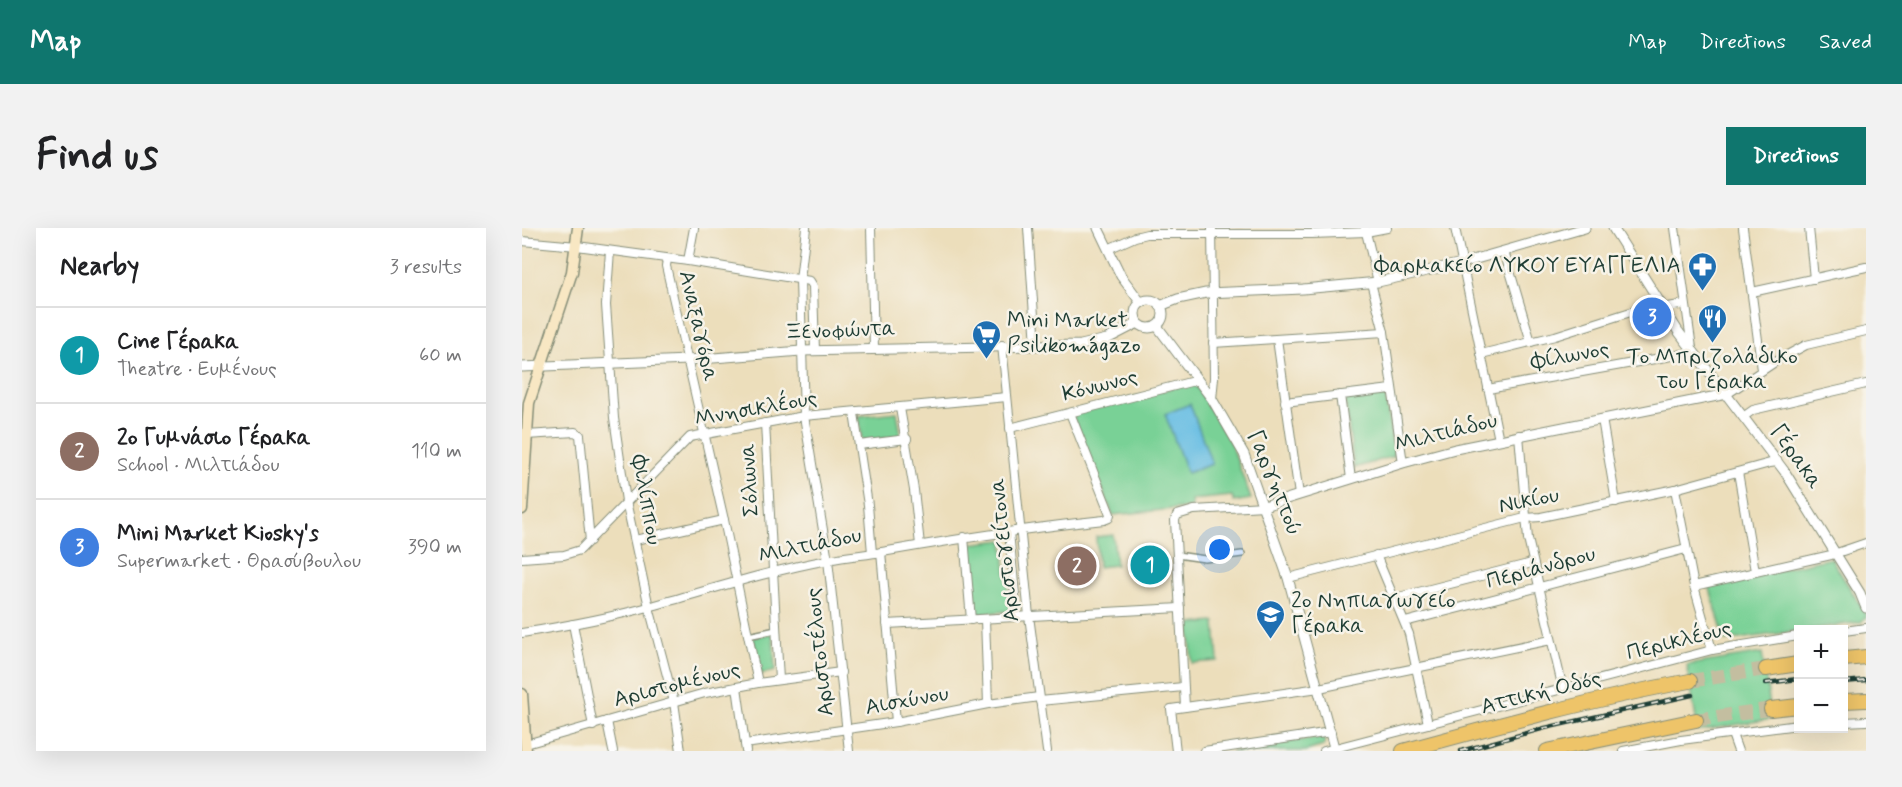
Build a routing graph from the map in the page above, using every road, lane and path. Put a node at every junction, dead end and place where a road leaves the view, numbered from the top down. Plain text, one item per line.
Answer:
1 (578, 228) edge
2 (694, 228) edge
3 (806, 228) edge
4 (871, 228) edge
5 (1028, 228) edge
6 (1098, 228) edge
7 (1387, 228) edge
8 (1455, 228) edge
9 (1585, 228) edge
10 (1613, 228) edge
11 (1675, 228) edge
12 (1743, 228) edge
13 (1809, 228) edge
14 (1366, 230) edge
15 (1212, 231) edge
16 (522, 241) edge
17 (577, 246) junction
18 (1107, 249) junction
19 (610, 251) junction
20 (1504, 251) junction
21 (667, 259) junction
22 (688, 261) junction
23 (1462, 263) junction
24 (1866, 267) edge
25 (1814, 279) junction
26 (800, 280) junction
27 (1374, 282) junction
28 (1752, 292) junction
29 (1214, 293) junction
30 (1141, 303) junction
31 (1685, 304) junction
32 (1160, 306) junction
33 (1661, 306) junction
34 (1138, 323) junction
35 (1157, 326) junction
36 (1866, 331) edge
37 (1384, 332) junction
38 (1277, 339) junction
39 (1531, 342) junction
40 (1213, 343) junction
41 (1002, 345) junction
42 (1036, 345) junction
43 (874, 348) junction
44 (801, 351) junction
45 (815, 351) junction
46 (1693, 351) junction
47 (1481, 354) junction
48 (688, 360) junction
49 (610, 363) junction
50 (522, 367) edge
51 (539, 367) junction
52 (1762, 370) junction
53 (1198, 380) junction
54 (1866, 384) edge
55 (1391, 389) junction
56 (1488, 389) junction
57 (1727, 394) junction
58 (1340, 395) junction
59 (1007, 397) junction
60 (1212, 399) junction
61 (1285, 402) junction
62 (900, 408) junction
63 (854, 413) junction
64 (1070, 413) junction
65 (804, 416) junction
66 (1743, 417) junction
67 (1602, 419) junction
68 (765, 423) junction
69 (1010, 428) junction
70 (704, 434) junction
71 (526, 435) junction
72 (1519, 435) junction
73 (907, 439) junction
74 (1499, 440) junction
75 (859, 445) junction
76 (1778, 462) junction
77 (1403, 463) junction
78 (1738, 472) junction
79 (1351, 479) junction
80 (522, 488) edge
81 (1675, 489) junction
82 (1299, 495) junction
83 (626, 501) junction
84 (1616, 502) junction
85 (1264, 506) junction
86 (522, 509) edge
87 (1525, 518) junction
88 (724, 520) junction
89 (1021, 530) junction
90 (1009, 532) junction
91 (964, 537) junction
92 (634, 540) junction
93 (590, 541) junction
94 (1866, 543) edge
95 (920, 545) junction
96 (1686, 549) junction
97 (877, 553) junction
98 (1242, 554) dead end
99 (1835, 554) junction
100 (1177, 555) junction
101 (1376, 555) junction
102 (522, 558) edge
103 (828, 560) junction
104 (1532, 563) junction
105 (1755, 571) junction
106 (774, 573) junction
107 (1288, 578) junction
108 (737, 582) junction
109 (1694, 586) junction
110 (1538, 587) junction
111 (1863, 595) edge
112 (1395, 598) junction
113 (649, 607) junction
114 (1866, 608) edge
115 (1180, 609) junction
116 (1029, 615) junction
117 (1017, 616) junction
118 (985, 619) junction
119 (970, 620) junction
120 (1405, 622) junction
121 (573, 624) junction
122 (887, 624) junction
123 (1866, 628) edge
124 (776, 630) junction
125 (1848, 630) edge
126 (522, 633) edge
127 (748, 636) junction
128 (1794, 637) edge
129 (1551, 640) junction
130 (1712, 650) junction
131 (1866, 657) edge
132 (1848, 659) edge
133 (1794, 665) edge
134 (1418, 668) junction
135 (1766, 669) tunnel mouth
136 (841, 672) junction
137 (779, 680) junction
138 (1690, 681) tunnel mouth
139 (758, 683) junction
140 (737, 687) junction
141 (1184, 687) junction
142 (1319, 688) junction
143 (1563, 689) junction
144 (522, 694) edge
145 (1039, 699) junction
146 (1866, 700) edge
147 (1848, 701) edge
148 (674, 702) junction
149 (988, 704) junction
150 (1794, 706) edge
151 (1185, 707) junction
152 (1771, 709) tunnel mouth
153 (1696, 720) tunnel mouth
154 (607, 721) junction
155 (1866, 721) edge
156 (896, 722) junction
157 (1848, 722) edge
158 (1428, 724) junction
159 (593, 726) junction
160 (1794, 726) edge
161 (847, 729) junction
162 (1330, 732) junction
163 (1732, 734) junction
164 (745, 747) edge
165 (526, 748) edge
166 (1335, 750) edge
167 (613, 751) edge
168 (681, 751) edge
169 (849, 751) edge
170 (1047, 751) edge
171 (1176, 751) edge
172 (1204, 751) edge
173 (1324, 751) edge
174 (1403, 751) edge
175 (1547, 751) edge
176 (1623, 751) edge
177 (1738, 751) edge

1 - 17 main road
2 - 22 street
3 - 26 street, Αριστοτέλους
4 - 43 street
5 - 42 street
6 - 18 street
7 - 14 street
8 - 23 street
9 - 20 street
10 - 33 street, Γέρακα
11 - 31 street
12 - 28 street
13 - 25 street
14 - 15 street
14 - 27 street
15 - 18 street
15 - 29 street
16 - 17 street
17 - 19 street
17 - 51 main road
18 - 30 street
19 - 21 street
19 - 49 street, Φιλίππου
20 - 23 street
20 - 39 street
21 - 22 street
21 - 48 street, Αναξαγόρα
22 - 26 street
23 - 27 street
23 - 47 street
24 - 25 street
25 - 28 street
26 - 44 street, Αριστοτέλους
26 - 45 street
27 - 29 street
27 - 37 street
28 - 52 street
29 - 32 street
29 - 40 street
30 - 32 street
30 - 34 street
31 - 33 street
31 - 46 street
32 - 35 street
33 - 39 street
33 - 46 street, Γέρακα
34 - 35 street
34 - 42 street, Ξενοφώντα
35 - 53 street, Γαργηττού
36 - 52 street
37 - 38 street
37 - 55 street
38 - 40 street
38 - 61 street
39 - 47 street
40 - 60 street
41 - 42 street, Ξενοφώντα
41 - 43 street, Ξενοφώντα
41 - 59 street, Αριστογείτονα
43 - 45 street, Ξενοφώντα
44 - 45 street, Ξενοφώντα
44 - 48 street, Ξενοφώντα
44 - 65 street, Αριστοτέλους
46 - 56 street, Φίλωνος
46 - 57 street, Γέρακα
47 - 56 street
48 - 49 street, Ξενοφώντα
48 - 70 street, Αναξαγόρα
49 - 51 street, Ξενοφώντα
49 - 83 street, Φιλίππου
50 - 51 street, Ξενοφώντα
51 - 71 main road
52 - 57 street
53 - 60 street, Γαργηττού
53 - 64 street, Κόνωνος
54 - 66 street
55 - 58 street
55 - 77 street
56 - 74 street
57 - 66 street, Γέρακα
57 - 67 street, Μιλτιάδου
58 - 61 street
58 - 79 street
59 - 62 street, Μνησικλέους
59 - 69 street, Αριστογείτονα
60 - 85 street, Γαργηττού
61 - 82 street
62 - 63 street, Μνησικλέους
62 - 73 street
63 - 65 street, Μνησικλέους
63 - 75 street
64 - 69 street, Κόνωνος
64 - 89 street, Μιλτιάδου
65 - 68 street, Μνησικλέους
65 - 103 street, Αριστοτέλους
66 - 76 street, Γέρακα
67 - 72 street, Μιλτιάδου
67 - 84 street
68 - 70 street, Μνησικλέους
68 - 106 street, Σόλωνα
69 - 89 street, Αριστογείτονα
70 - 83 street, Μνησικλέους
70 - 88 street, Αναξαγόρα
71 - 80 main road
71 - 93 street
72 - 74 street, Μιλτιάδου
72 - 87 street
73 - 75 street
73 - 95 street
74 - 77 street, Μιλτιάδου
75 - 97 street
76 - 78 street, Νικίου
76 - 99 street, Γέρακα
77 - 79 street, Μιλτιάδου
78 - 81 street, Νικίου
78 - 105 street
79 - 82 street, Μιλτιάδου
80 - 86 main road
81 - 84 street, Νικίου
81 - 96 street
82 - 85 street, Μιλτιάδου
83 - 92 street, Φιλίππου
83 - 93 street, Μνησικλέους
84 - 87 street, Νικίου
85 - 100 street, Μιλτιάδου
85 - 107 street, Γαργηττού
87 - 101 street, Νικίου
87 - 104 street
88 - 92 street
88 - 108 street, Αναξαγόρα
89 - 90 street, Μιλτιάδου
89 - 116 street, Αριστογείτονα
90 - 91 street, Μιλτιάδου
90 - 117 street
91 - 95 street, Μιλτιάδου
91 - 119 street
92 - 113 street, Φιλίππου
93 - 102 street, Μνησικλέους
94 - 99 street
95 - 97 street, Μιλτιάδου
96 - 109 street
96 - 110 street, Περιάνδρου
97 - 103 street, Μιλτιάδου
97 - 122 street
98 - 100 street
99 - 105 street
99 - 111 street, Γέρακα
100 - 115 street
101 - 107 street, Νικίου
101 - 112 street
103 - 106 street, Μιλτιάδου
103 - 136 street, Αριστοτέλους
104 - 110 street
104 - 112 street
105 - 109 street
106 - 108 street, Μιλτιάδου
106 - 124 street, Σόλωνα
107 - 142 street, Γαργηττού
108 - 113 street, Μιλτιάδου
108 - 127 street, Αναξαγόρα
109 - 130 street
110 - 120 street, Περιάνδρου
110 - 129 street
111 - 114 street, Γέρακα
112 - 120 street
113 - 121 street, Μιλτιάδου
113 - 148 street, Φιλίππου
115 - 116 street
115 - 141 street
116 - 117 street
116 - 145 street, Αριστογείτονα
117 - 118 street
118 - 119 street
118 - 149 street
119 - 122 street
120 - 134 street
121 - 126 street, Μιλτιάδου
121 - 159 street
122 - 156 street
123 - 125 street
124 - 127 street
124 - 137 street, Σόλωνα
127 - 139 street, Αναξαγόρα
128 - 130 street, Περικλέους
129 - 134 street
129 - 143 street
130 - 143 street, Περικλέους
131 - 132 highway
133 - 135 highway
134 - 142 street
134 - 158 street
136 - 137 street, Αριστομένους
136 - 161 street, Αριστοτέλους
137 - 139 street, Αριστομένους
138 - 174 highway, Αττική Οδός
139 - 140 street, Αριστομένους
140 - 148 street, Αριστομένους
140 - 164 street
141 - 145 street, Αισχύνου
141 - 151 street
142 - 151 street
142 - 162 street, Γαργηττού
143 - 158 street, Περικλέους
144 - 165 main road
145 - 149 street, Αισχύνου
145 - 170 street, Αριστογείτονα
146 - 147 highway
148 - 154 street, Αριστομένους
148 - 168 street, Φιλίππου
149 - 156 street, Αισχύνου
150 - 152 highway
151 - 171 street
153 - 175 highway
154 - 159 street, Αριστομένους
154 - 167 street
155 - 157 street
156 - 161 street, Αισχύνου
158 - 166 street, Περικλέους
159 - 165 street, Αριστομένους
160 - 163 street
161 - 164 street, Αισχύνου
161 - 169 street, Αριστοτέλους
162 - 166 street, Γαργηττού
162 - 172 street
163 - 176 street
163 - 177 street
166 - 173 street, Περικλέους

